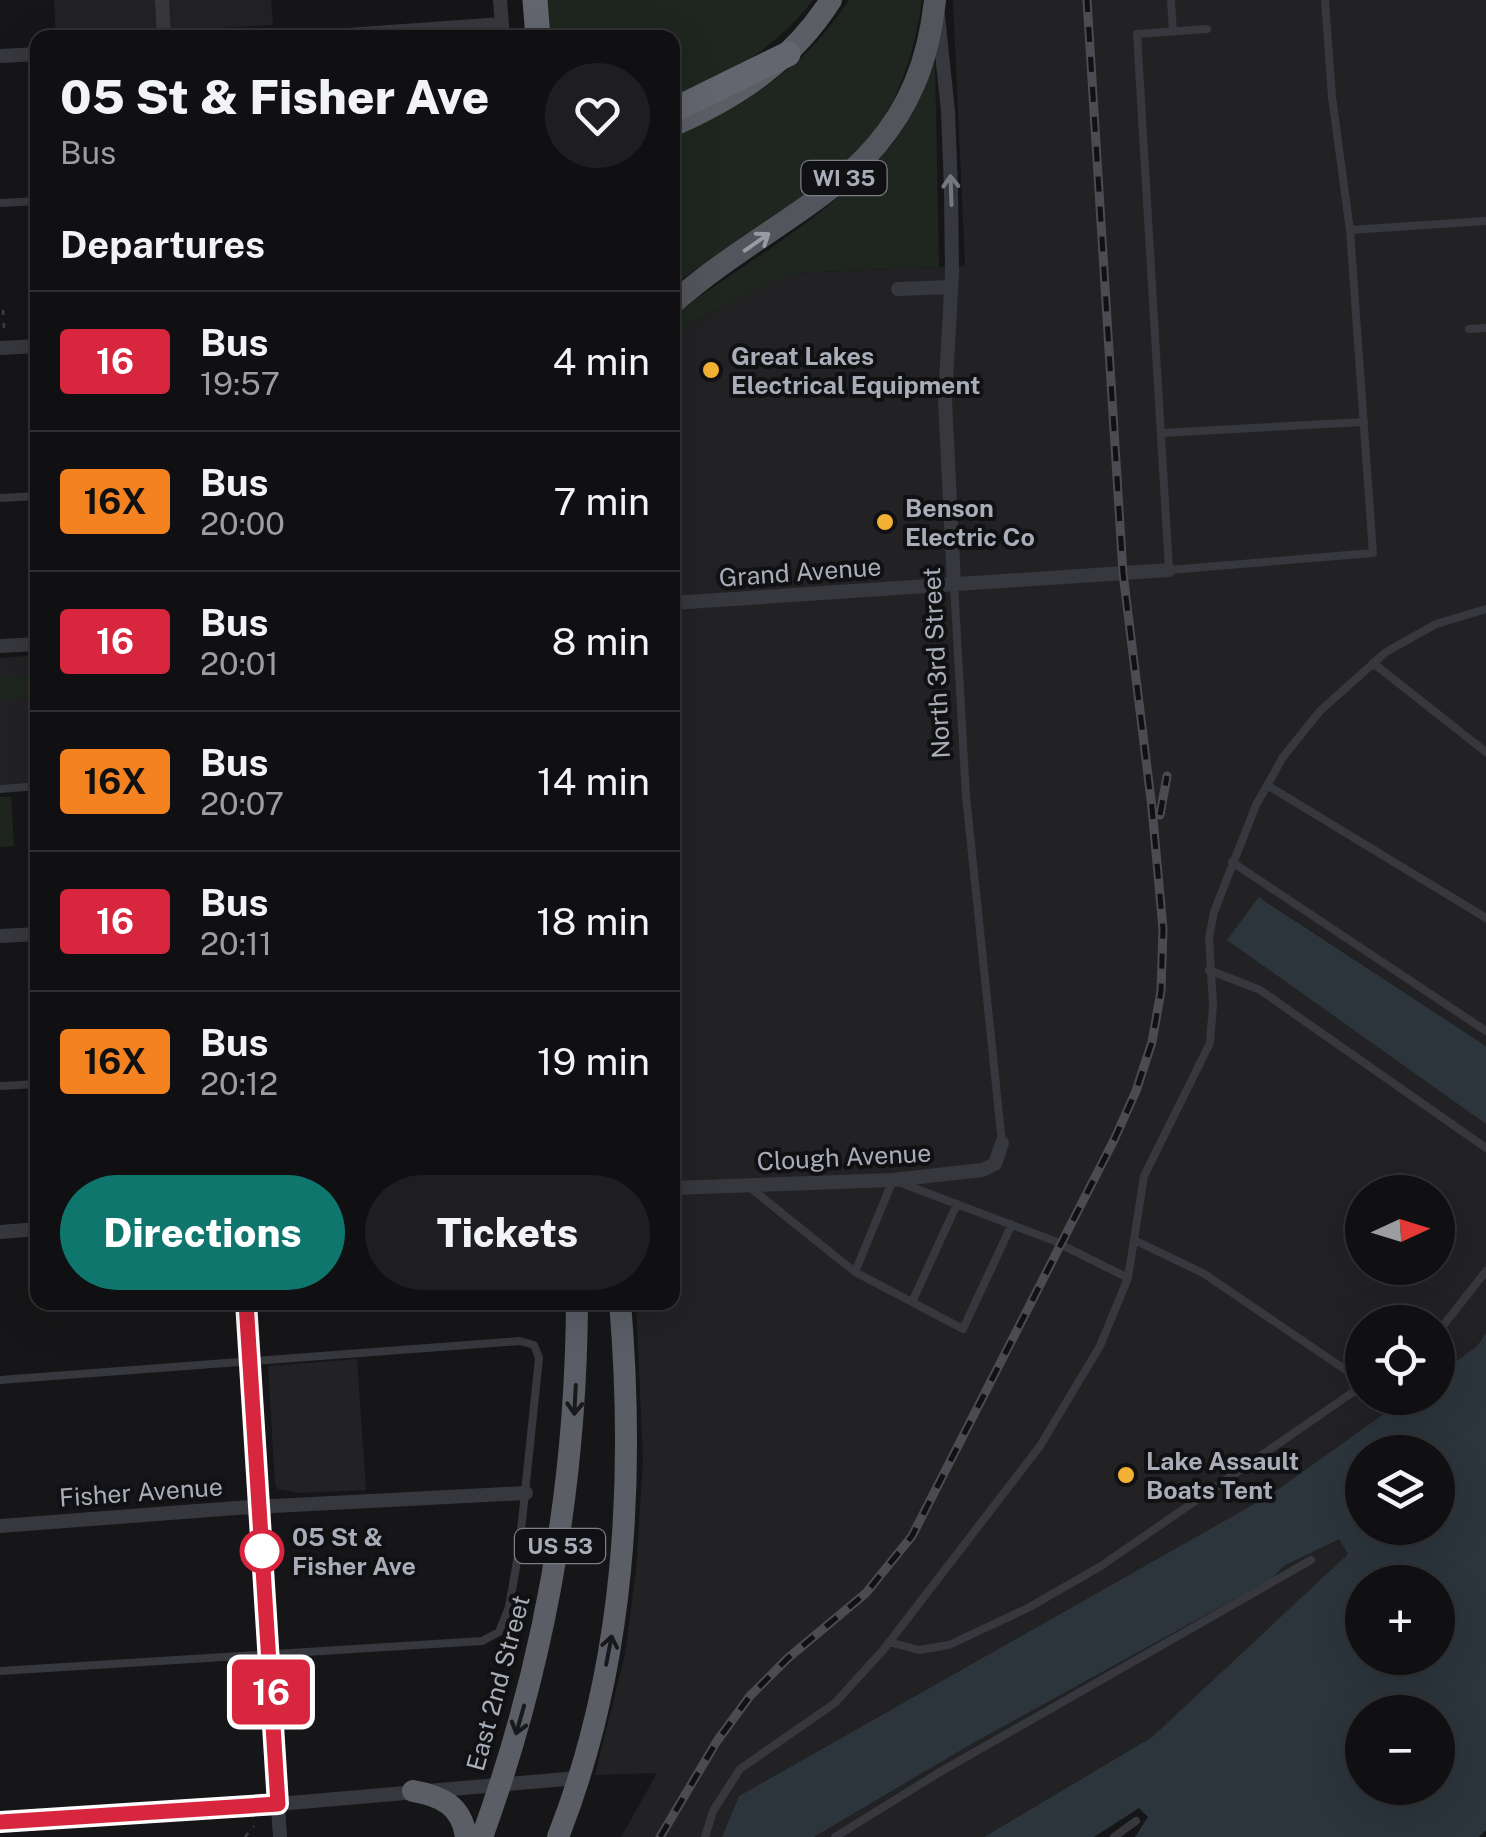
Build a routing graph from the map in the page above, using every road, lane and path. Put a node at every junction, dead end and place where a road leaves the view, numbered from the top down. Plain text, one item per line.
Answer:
1 (162, 0) edge
2 (500, 0) edge
3 (532, 0) edge
4 (831, 0) edge
5 (935, 0) edge
6 (1171, 0) edge
7 (1325, 0) edge
8 (1207, 29) dead end
9 (164, 30) edge
10 (502, 30) edge
11 (534, 30) edge
12 (1173, 32) junction
13 (30, 54) edge
14 (788, 54) junction
15 (0, 56) edge
16 (680, 107) edge
17 (680, 122) edge
18 (30, 201) edge
19 (0, 203) edge
20 (1486, 220) edge
21 (1350, 230) junction
22 (951, 287) junction
23 (898, 289) dead end
24 (680, 298) edge
25 (3, 310) dead end
26 (1486, 328) edge
27 (4, 329) dead end
28 (1468, 329) dead end
29 (30, 346) edge
30 (0, 348) edge
31 (1364, 422) junction
32 (1162, 433) junction
33 (30, 496) edge
34 (0, 498) edge
35 (1170, 570) junction
36 (954, 584) junction
37 (680, 601) edge
38 (1486, 609) edge
39 (30, 644) edge
40 (0, 646) edge
41 (1372, 663) junction
42 (1486, 752) edge
43 (1267, 785) junction
44 (30, 786) edge
45 (0, 788) edge
46 (1232, 862) junction
47 (1486, 918) edge
48 (30, 934) edge
49 (0, 936) edge
50 (1209, 970) junction
51 (1486, 1031) edge
52 (30, 1084) edge
53 (0, 1086) edge
54 (1002, 1142) joint
55 (1486, 1148) edge
56 (893, 1180) junction
57 (748, 1186) junction
58 (680, 1188) edge
59 (957, 1204) junction
60 (1012, 1224) junction
61 (30, 1230) edge
62 (0, 1232) edge
63 (1134, 1240) junction
64 (1486, 1271) edge
65 (855, 1272) junction
66 (1128, 1278) junction
67 (912, 1302) junction
68 (247, 1310) edge
69 (578, 1310) edge
70 (620, 1310) edge
71 (1455, 1310) edge
72 (250, 1363) junction
73 (1345, 1371) edge
74 (0, 1380) edge
75 (1345, 1395) edge
76 (526, 1492) junction
77 (259, 1506) junction
78 (0, 1526) edge
79 (1311, 1560) dead end
80 (889, 1642) junction
81 (268, 1654) junction
82 (0, 1672) edge
83 (578, 1778) junction
84 (501, 1783) junction
85 (413, 1791) junction
86 (278, 1804) junction
87 (1136, 1821) dead end
88 (0, 1822) edge
89 (254, 1826) dead end
90 (244, 1837) edge
91 (280, 1837) edge
92 (466, 1837) edge
93 (482, 1837) edge
94 (558, 1837) edge
95 (705, 1837) edge
96 (834, 1837) edge
97 (1114, 1837) edge

1 - 9 street
2 - 10 street
3 - 11 highway
4 - 14 highway
22 -> 5 street, North 3rd Street
24 -> 5 main road, WI 35
6 - 12 lane
7 - 21 lane
8 - 12 lane
12 - 32 lane
13 - 15 street
14 - 16 highway
14 - 17 highway
18 - 19 lane
20 - 21 lane
21 - 31 lane
22 - 23 street
22 - 36 street, North 3rd Street
25 - 27 path
26 - 28 lane
29 - 30 street
31 - 32 lane
31 - 35 lane
32 - 35 lane
33 - 34 lane
35 - 36 street, Grand Avenue
36 - 37 street, Grand Avenue
36 - 54 lane, North 3rd Street
38 - 41 lane
39 - 40 street
41 - 42 lane
41 - 43 lane
43 - 46 lane
43 - 47 lane
44 - 45 lane
46 - 50 lane
46 - 51 lane
48 - 49 street
50 - 55 lane
50 - 63 lane
52 - 53 lane
54 - 56 street, Clough Avenue
56 - 57 street, Clough Avenue
56 - 59 lane
56 - 65 lane
57 - 58 street, Clough Avenue
57 - 65 lane
59 - 60 lane
59 - 67 lane
60 - 66 lane
60 - 67 lane
61 - 62 street
63 - 66 lane
63 - 73 lane
64 - 71 lane
65 - 67 lane
66 - 80 lane
68 - 72 street
69 -> 84 highway, East 2nd Street / US 53
83 -> 70 highway, US 53
72 - 74 lane
72 - 76 lane
72 - 77 street
75 - 80 lane
76 - 77 street, Fisher Avenue
76 - 81 lane
77 - 78 street, Fisher Avenue
77 - 81 street
79 - 96 lane
80 - 95 lane
81 - 82 lane
81 - 86 street
83 - 84 street
83 - 94 highway, US 53
84 - 85 street
84 - 93 highway, East 2nd Street / US 53
85 - 86 street
85 - 92 highway
86 - 88 street
86 - 91 street
87 - 97 lane
89 - 90 path

